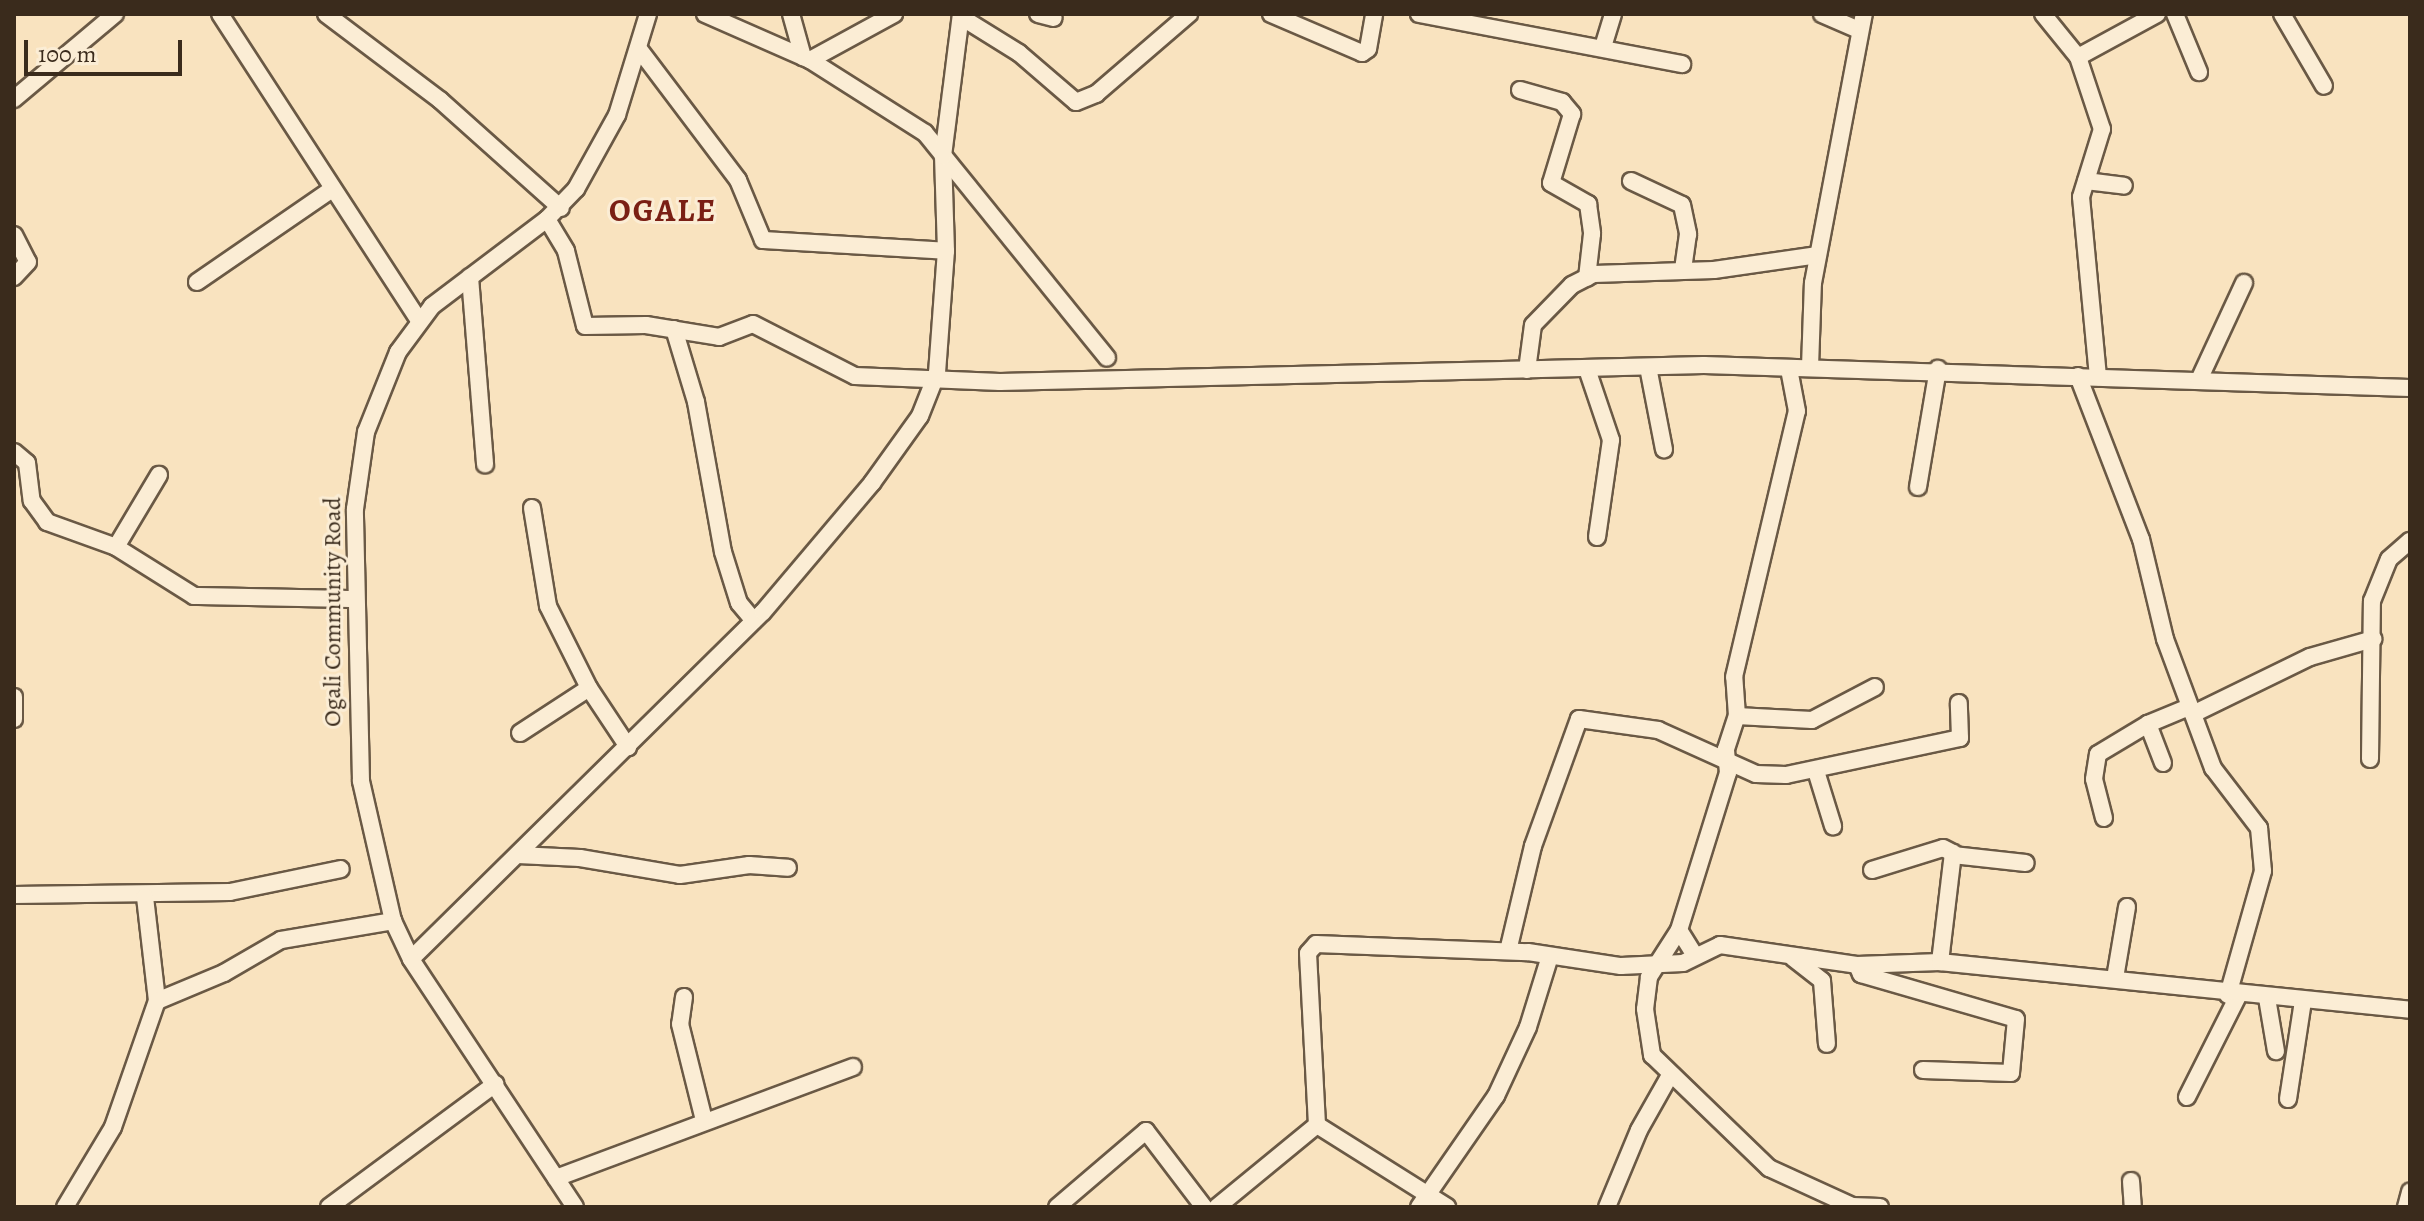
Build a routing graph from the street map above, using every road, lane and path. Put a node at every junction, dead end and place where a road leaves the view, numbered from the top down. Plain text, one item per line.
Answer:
1 (115, 14) edge
2 (220, 14) edge
3 (326, 14) edge
4 (648, 14) edge
5 (705, 14) edge
6 (791, 14) edge
7 (894, 14) edge
8 (1189, 14) edge
9 (1271, 14) edge
10 (1374, 14) edge
11 (1419, 14) edge
12 (1613, 14) edge
13 (1822, 14) edge
14 (2043, 14) edge
15 (2157, 14) edge
16 (2175, 14) edge
17 (2282, 14) edge
18 (961, 15) edge
19 (1861, 22) edge
20 (1603, 47) junction
21 (639, 49) junction
22 (2078, 57) junction
23 (806, 58) junction
24 (1682, 64) dead end
25 (2199, 72) dead end
26 (2324, 86) dead end
27 (1520, 90) dead end
28 (14, 99) edge
29 (943, 156) junction
30 (1631, 181) dead end
31 (2086, 181) junction
32 (2124, 186) dead end
33 (331, 190) junction
34 (561, 208) junction
35 (547, 219) junction
36 (14, 235) edge
37 (946, 251) junction
38 (1818, 255) junction
39 (1683, 269) junction
40 (14, 277) edge
41 (470, 277) junction
42 (1587, 278) junction
43 (197, 282) dead end
44 (2244, 283) dead end
45 (419, 320) junction
46 (674, 329) junction
47 (1107, 358) dead end
48 (1648, 367) junction
49 (1810, 367) junction
50 (1587, 369) junction
51 (1789, 369) junction
52 (1938, 369) junction
53 (1527, 370) junction
54 (2078, 376) junction
55 (2098, 377) junction
56 (936, 380) junction
57 (2199, 380) junction
58 (2410, 388) edge
59 (1664, 449) dead end
60 (14, 452) edge
61 (485, 464) dead end
62 (159, 475) dead end
63 (1918, 487) dead end
64 (532, 508) dead end
65 (1597, 537) dead end
66 (2410, 541) edge
67 (116, 547) junction
68 (354, 599) junction
69 (754, 621) junction
70 (2373, 639) junction
71 (1875, 687) dead end
72 (589, 688) junction
73 (14, 697) edge
74 (1959, 703) dead end
75 (2191, 710) junction
76 (1737, 716) junction
77 (14, 719) edge
78 (2148, 724) junction
79 (520, 733) dead end
80 (628, 747) junction
81 (1725, 757) junction
82 (2370, 759) dead end
83 (2163, 763) dead end
84 (1816, 771) junction
85 (2104, 818) dead end
86 (1833, 826) dead end
87 (518, 855) junction
88 (1953, 855) junction
89 (2026, 863) dead end
90 (788, 868) dead end
91 (341, 869) dead end
92 (1872, 870) dead end
93 (14, 895) edge
94 (145, 897) junction
95 (2127, 907) dead end
96 (393, 921) junction
97 (1679, 930) junction
98 (1508, 951) junction
99 (1694, 954) junction
100 (1789, 955) junction
101 (1550, 956) junction
102 (411, 959) junction
103 (1940, 962) junction
104 (1654, 964) junction
105 (1857, 965) junction
106 (2115, 978) junction
107 (2233, 995) junction
108 (684, 997) dead end
109 (2267, 998) junction
110 (157, 1001) junction
111 (2303, 1001) junction
112 (2410, 1010) edge
113 (1827, 1044) dead end
114 (2276, 1051) dead end
115 (853, 1067) dead end
116 (1923, 1070) dead end
117 (1669, 1077) junction
118 (495, 1084) junction
119 (2187, 1097) dead end
120 (2288, 1099) dead end
121 (704, 1120) junction
122 (1317, 1125) junction
123 (556, 1178) junction
124 (2131, 1181) dead end
125 (2410, 1192) edge
126 (1424, 1201) edge
127 (1852, 1206) edge
128 (65, 1207) edge
129 (329, 1207) edge
130 (575, 1207) edge
131 (1057, 1207) edge
132 (1204, 1207) edge
133 (1217, 1207) edge
134 (1447, 1207) edge
135 (1607, 1207) edge
136 (1880, 1207) edge
137 (2133, 1207) edge
138 (2406, 1207) edge

1 - 28 street
2 - 33 street
3 - 34 street
4 - 21 street, Ogali Community Road
5 - 23 street
6 - 23 street
7 - 23 street
8 - 18 street
9 - 10 street
11 - 20 street
12 - 20 street
13 - 19 street
14 - 22 street
15 - 22 street
16 - 25 street
17 - 26 street
18 - 29 street
19 - 38 street
20 - 24 street
21 - 34 street, Ogali Community Road
21 - 37 street
22 - 31 street
23 - 29 street
27 - 42 street
29 - 37 street
29 - 47 street
30 - 39 street
31 - 32 street
31 - 55 street
33 - 43 street
33 - 45 street
34 - 35 street, Ogali Community Road
35 - 41 street, Ogali Community Road
35 - 46 street
36 - 40 street
37 - 56 street
38 - 39 street
38 - 49 street
39 - 42 street
41 - 45 street, Ogali Community Road
41 - 61 street
42 - 53 street
44 - 57 street
45 - 68 street, Ogali Community Road
46 - 56 street
46 - 69 street
48 - 50 street
48 - 51 street
48 - 59 street
49 - 51 street
49 - 52 street
50 - 53 street
50 - 65 street
51 - 76 street
52 - 54 street
52 - 63 street
53 - 56 street
54 - 55 street
54 - 75 street
55 - 57 street
56 - 69 street
57 - 58 street
60 - 67 street
62 - 67 street
64 - 72 street
66 - 70 street
67 - 68 street
68 - 96 street, Ogali Community Road
69 - 80 street
70 - 75 street
70 - 82 street
71 - 76 street
72 - 79 street
72 - 80 street
73 - 77 street
74 - 84 street
75 - 78 street
75 - 107 street
76 - 81 street
78 - 83 street
78 - 85 street
80 - 87 street
81 - 84 street
81 - 97 street
81 - 98 street
84 - 86 street
87 - 90 street
87 - 102 street
88 - 89 street
88 - 92 street
88 - 103 street
91 - 94 street
93 - 94 street
94 - 110 street
95 - 106 street
96 - 102 street, Ogali Community Road
96 - 110 street
97 - 99 street
97 - 104 street
98 - 101 street
98 - 122 street
99 - 100 street
99 - 104 street
100 - 105 street
100 - 113 street
101 - 104 street
101 - 126 street
102 - 118 street, Ogali Community Road
103 - 105 street
103 - 106 street
104 - 117 street
105 - 116 street
106 - 107 street
107 - 109 street
107 - 119 street
108 - 121 street
109 - 111 street
109 - 114 street
110 - 128 street
111 - 112 street
111 - 120 street
115 - 121 street
117 - 127 street
117 - 135 street
118 - 123 street, Ogali Community Road
118 - 129 street
121 - 123 street
122 - 126 street
122 - 133 street
123 - 130 street, Ogali Community Road
124 - 137 street
125 - 138 street
126 - 134 street
127 - 136 street
131 - 132 street

